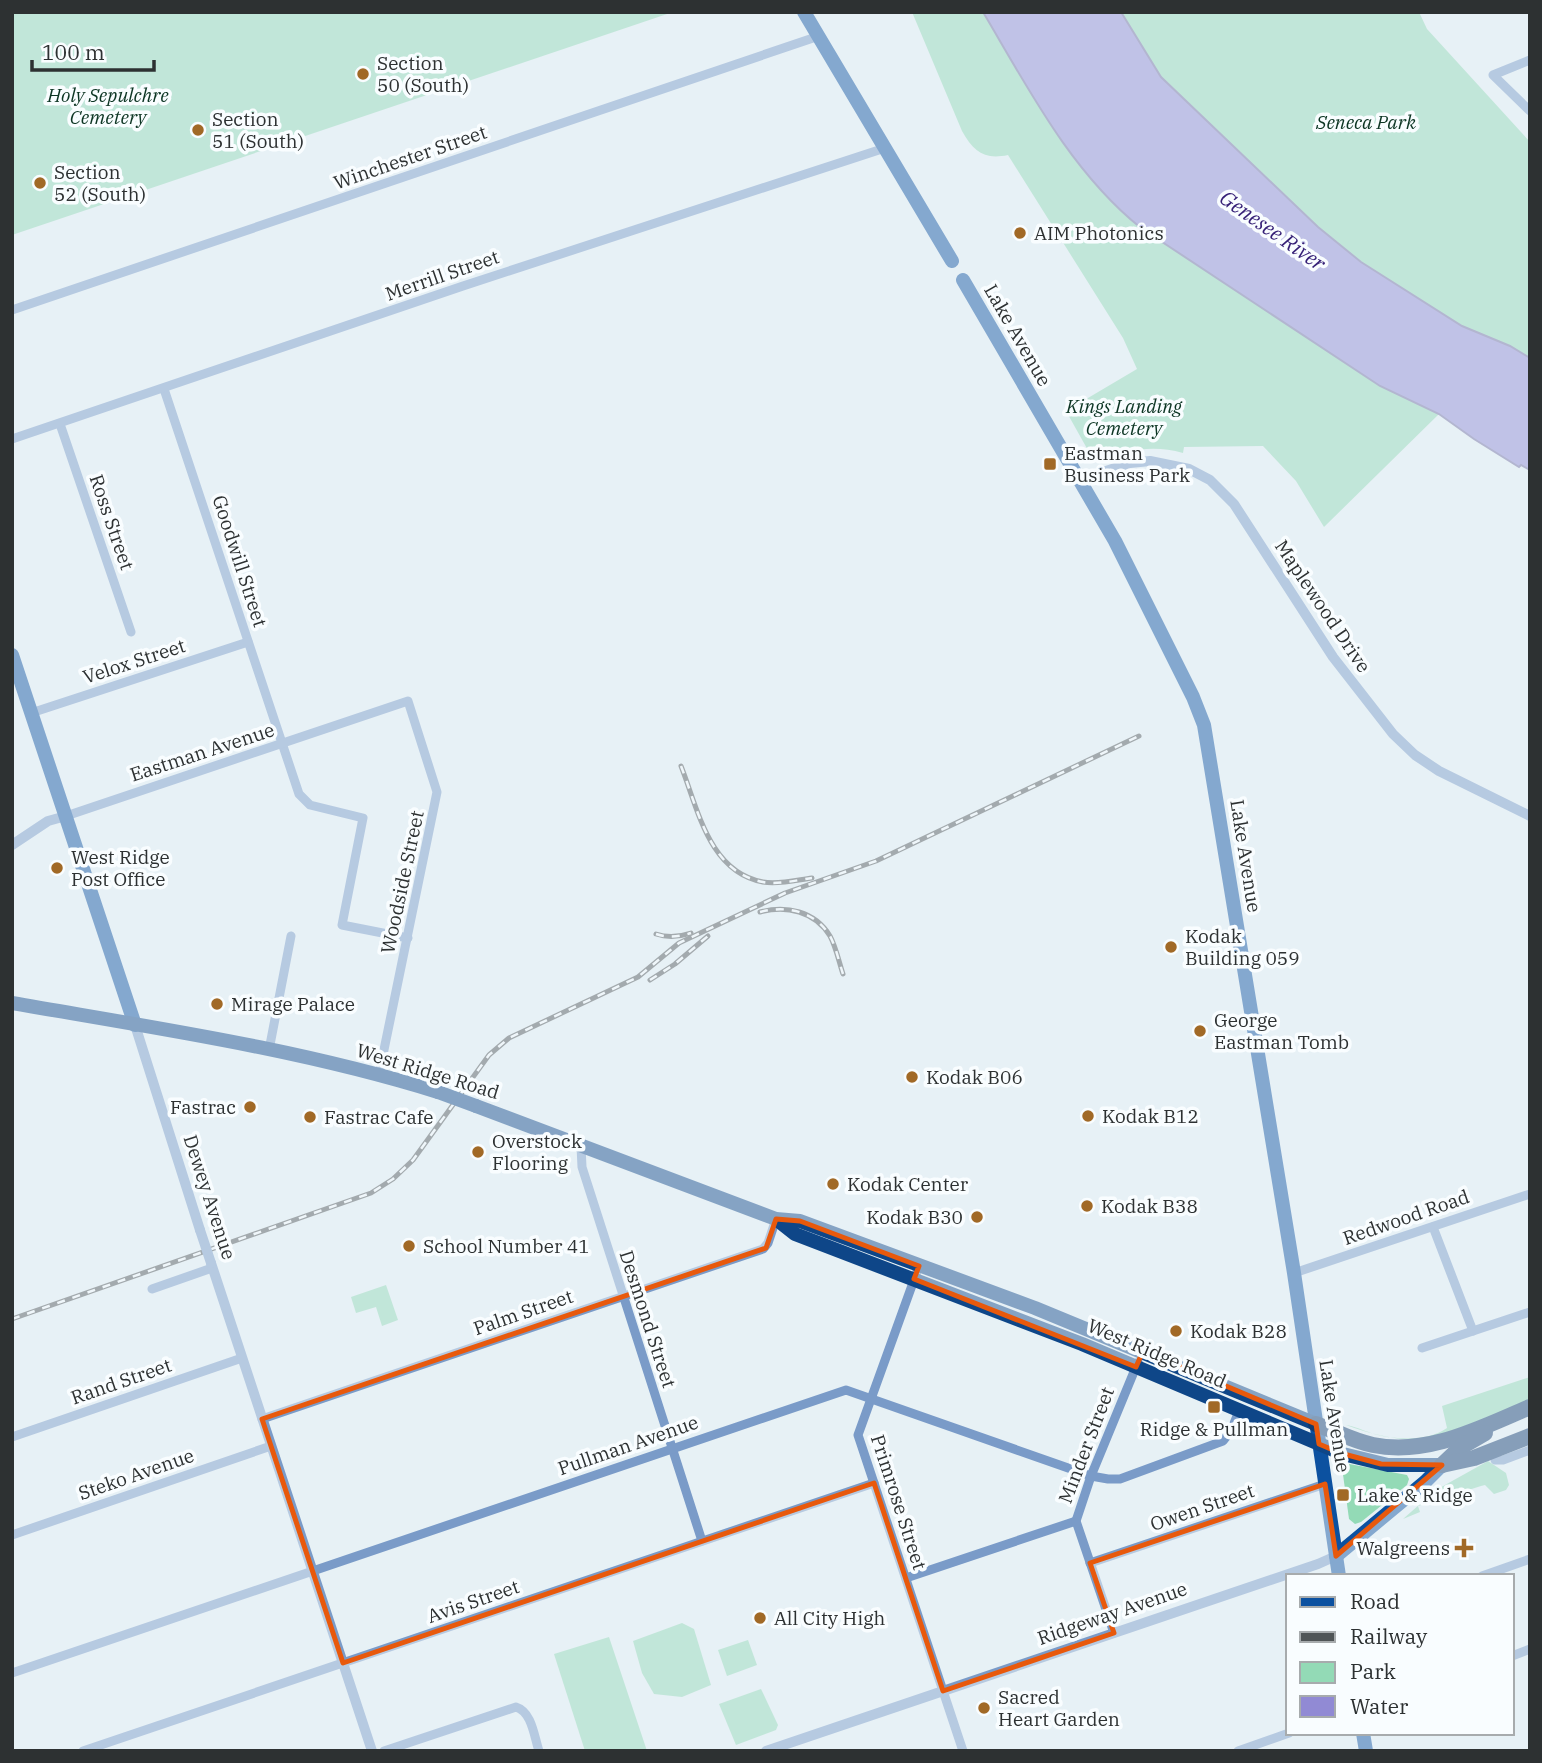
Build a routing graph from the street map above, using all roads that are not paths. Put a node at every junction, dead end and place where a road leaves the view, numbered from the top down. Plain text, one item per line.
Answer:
1 (804, 12) edge
2 (819, 37) junction
3 (1530, 60) edge
4 (1530, 111) edge
5 (885, 148) junction
6 (952, 261) dead end
7 (963, 280) dead end
8 (12, 310) edge
9 (164, 389) junction
10 (60, 424) junction
11 (12, 439) edge
12 (1079, 480) junction
13 (131, 632) dead end
14 (248, 642) junction
15 (12, 655) edge
16 (408, 701) joint
17 (31, 713) junction
18 (282, 744) junction
19 (66, 816) junction
20 (1530, 816) edge
21 (12, 845) edge
22 (291, 936) dead end
23 (408, 938) junction
24 (12, 1003) edge
25 (135, 1025) junction
26 (269, 1050) junction
27 (379, 1074) junction
28 (581, 1146) junction
29 (1530, 1194) edge
30 (776, 1219) junction
31 (1433, 1227) junction
32 (211, 1266) junction
33 (916, 1273) junction
34 (1294, 1273) junction
35 (152, 1289) dead end
36 (622, 1297) junction
37 (1530, 1312) edge
38 (1473, 1331) junction
39 (1422, 1348) dead end
40 (1143, 1351) junction
41 (242, 1358) junction
42 (1136, 1367) junction
43 (870, 1399) junction
44 (1530, 1408) edge
45 (1239, 1411) junction
46 (262, 1419) junction
47 (1316, 1424) junction
48 (1530, 1436) edge
49 (12, 1437) edge
50 (1319, 1444) junction
51 (271, 1446) junction
52 (672, 1448) junction
53 (1530, 1450) edge
54 (1474, 1458) junction
55 (1495, 1460) joint
56 (1443, 1465) junction
57 (1091, 1475) junction
58 (874, 1483) junction
59 (1325, 1484) junction
60 (1076, 1521) junction
61 (12, 1535) edge
62 (702, 1541) junction
63 (1336, 1556) junction
64 (1530, 1559) edge
65 (1090, 1563) junction
66 (312, 1570) junction
67 (1288, 1574) edge
68 (1339, 1574) edge
69 (1488, 1574) edge
70 (1286, 1575) edge
71 (905, 1578) junction
72 (1114, 1633) junction
73 (343, 1663) junction
74 (12, 1673) edge
75 (943, 1691) junction
76 (1286, 1734) edge
77 (83, 1751) edge
78 (372, 1751) edge
79 (384, 1751) edge
80 (539, 1751) edge
81 (766, 1751) edge
82 (963, 1751) edge
83 (1238, 1751) edge

1 - 2 main road
2 - 5 main road
2 - 8 street, Winchester Street
3 - 4 street
5 - 6 main road
5 - 9 street, Merrill Street
7 - 12 main road, Lake Avenue
9 - 10 street, Merrill Street
9 - 14 street, Goodwill Street
10 - 11 street, Merrill Street
10 - 13 street, Ross Street
12 - 20 street, Maplewood Drive
12 - 34 main road, Lake Avenue
14 - 17 street, Velox Street
14 - 18 street, Goodwill Street
15 - 17 main road, Dewey Avenue
16 - 18 street, Eastman Avenue
16 - 23 street, Woodside Street
17 - 19 main road, Dewey Avenue
18 - 19 street, Eastman Avenue
18 - 23 street, Goodwill Street
19 - 21 street, Eastman Avenue
19 - 25 main road, Dewey Avenue
22 - 26 street
23 - 27 street, Woodside Street
24 - 25 highway, West Ridge Road
25 - 26 highway, West Ridge Road
25 - 32 street, Dewey Avenue, bridge
26 - 27 highway, West Ridge Road
27 - 28 highway, West Ridge Road, bridge
28 - 30 highway, West Ridge Road
28 - 36 street, Desmond Street
29 - 31 street, Redwood Road
30 - 33 highway, West Ridge Road
30 - 36 street, Palm Street
31 - 34 street, Redwood Road
31 - 38 street
32 - 35 street
32 - 41 street, Dewey Avenue
33 - 40 highway, West Ridge Road
33 - 42 highway, West Ridge Road
33 - 43 street, Primrose Street
34 - 47 main road, Lake Avenue
36 - 46 street, Palm Street
36 - 52 street, Desmond Street
37 - 38 street
38 - 39 street
40 - 42 street, Minder Street
40 - 47 highway, West Ridge Road
41 - 46 street, Dewey Avenue
41 - 49 street, Rand Street
42 - 45 highway, West Ridge Road
42 - 57 street, Minder Street
43 - 52 street, Pullman Avenue
43 - 57 street, Pullman Avenue
43 - 58 street, Primrose Street
44 - 47 highway, West Ridge Road
44 - 56 highway
45 - 50 highway, West Ridge Road
45 - 57 street, Pullman Avenue
46 - 51 street, Dewey Avenue
47 - 50 main road, Lake Avenue
48 - 54 highway, West Ridge Road
50 - 56 highway, West Ridge Road
50 - 59 main road, Lake Avenue
51 - 61 street, Steko Avenue
51 - 66 street, Dewey Avenue
52 - 62 street, Desmond Street
52 - 66 street, Pullman Avenue
53 - 55 street
54 - 55 highway
54 - 56 highway, West Ridge Road
56 - 63 main road, Ridgeway Avenue
57 - 60 street, Minder Street
58 - 62 street, Avis Street
58 - 71 street, Primrose Street
59 - 63 main road, Lake Avenue
59 - 65 street, Owen Street
60 - 65 street, Minder Street
60 - 71 street
62 - 73 street, Avis Street
63 - 67 street, Ridgeway Avenue
63 - 68 main road, Lake Avenue
64 - 69 street
65 - 72 street, Minder Street
66 - 73 street, Dewey Avenue
66 - 74 street, Pullman Avenue
70 - 72 street, Ridgeway Avenue
71 - 75 street, Primrose Street
72 - 75 street, Ridgeway Avenue
73 - 77 street, Avis Street
73 - 78 street, Dewey Avenue
75 - 81 street, Ridgeway Avenue
75 - 82 street, Primrose Street
76 - 83 street
79 - 80 street

